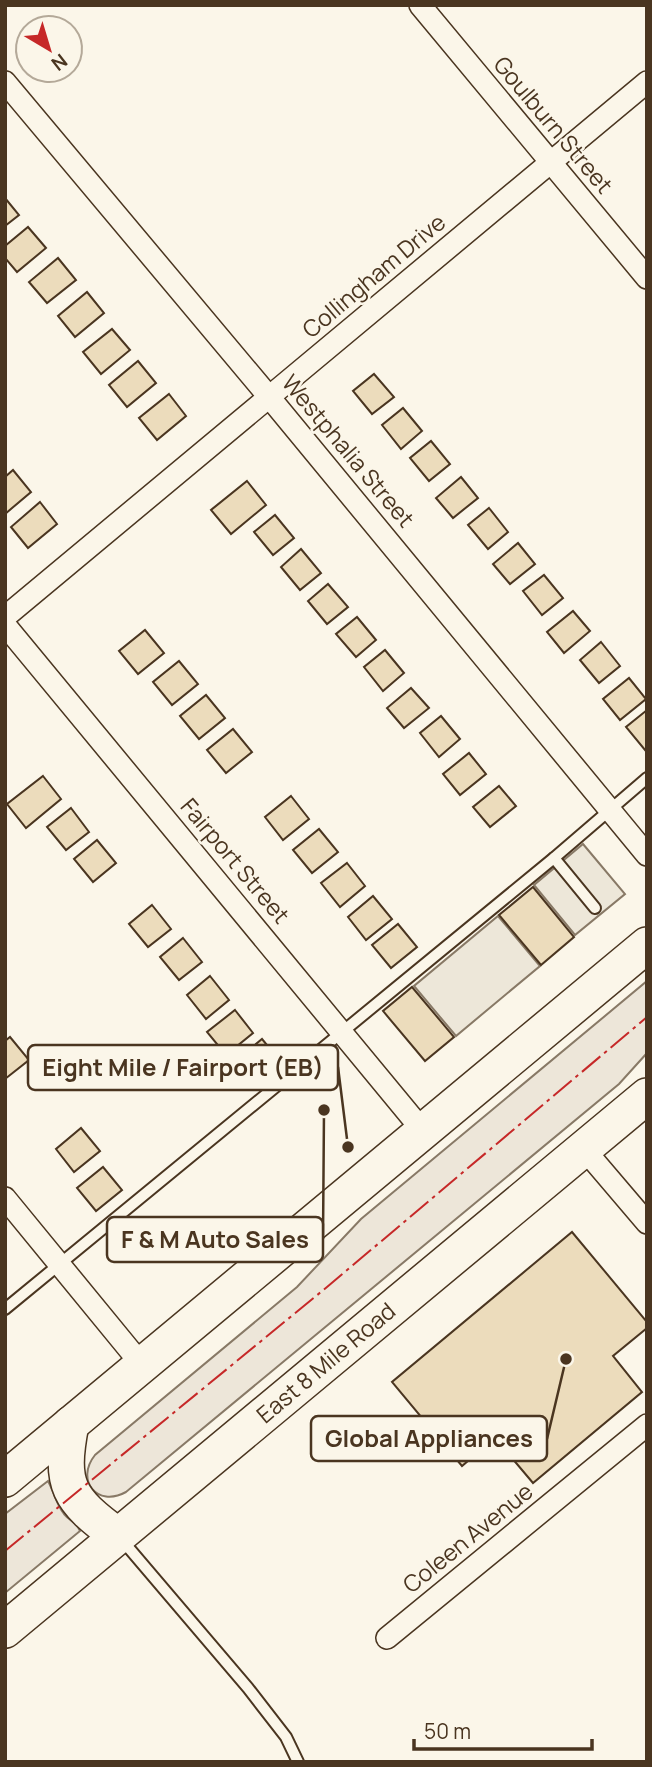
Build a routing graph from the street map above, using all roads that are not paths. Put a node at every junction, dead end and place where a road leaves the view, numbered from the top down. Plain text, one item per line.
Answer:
1 (420, 5) edge
2 (5, 82) edge
3 (647, 82) edge
4 (550, 162) junction
5 (647, 278) edge
6 (270, 398) junction
7 (5, 617) edge
8 (5, 625) edge
9 (647, 778) edge
10 (610, 809) junction
11 (647, 855) edge
12 (554, 858) junction
13 (595, 908) dead end
14 (647, 945) edge
15 (343, 1031) junction
16 (647, 1097) edge
17 (423, 1132) junction
18 (584, 1149) junction
19 (5, 1198) edge
20 (647, 1223) edge
21 (60, 1265) junction
22 (5, 1309) edge
23 (142, 1365) junction
24 (71, 1424) junction
25 (647, 1425) edge
26 (5, 1479) edge
27 (118, 1536) junction
28 (5, 1630) edge
29 (387, 1638) dead end
30 (297, 1761) edge

1 - 4 street, Goulburn Street
2 - 6 street, Westphalia Street
3 - 4 street, Collingham Drive
4 - 5 street, Goulburn Street
4 - 6 street, Collingham Drive
6 - 7 street, Collingham Drive
6 - 10 street, Westphalia Street
8 - 15 street, Fairport Street
9 - 10 lane
10 - 11 street, Westphalia Street
10 - 12 lane
12 - 13 lane
12 - 15 lane
14 - 17 highway
15 - 17 street, Fairport Street
15 - 21 lane
16 - 18 highway, East 8 Mile Road
17 - 23 highway
18 - 20 street
18 - 27 highway, East 8 Mile Road
19 - 21 street
21 - 22 lane
21 - 23 street
23 - 24 highway
24 - 26 highway
24 - 27 highway
25 - 29 street, Coleen Avenue
27 - 28 highway, East 8 Mile Road
27 - 30 lane

